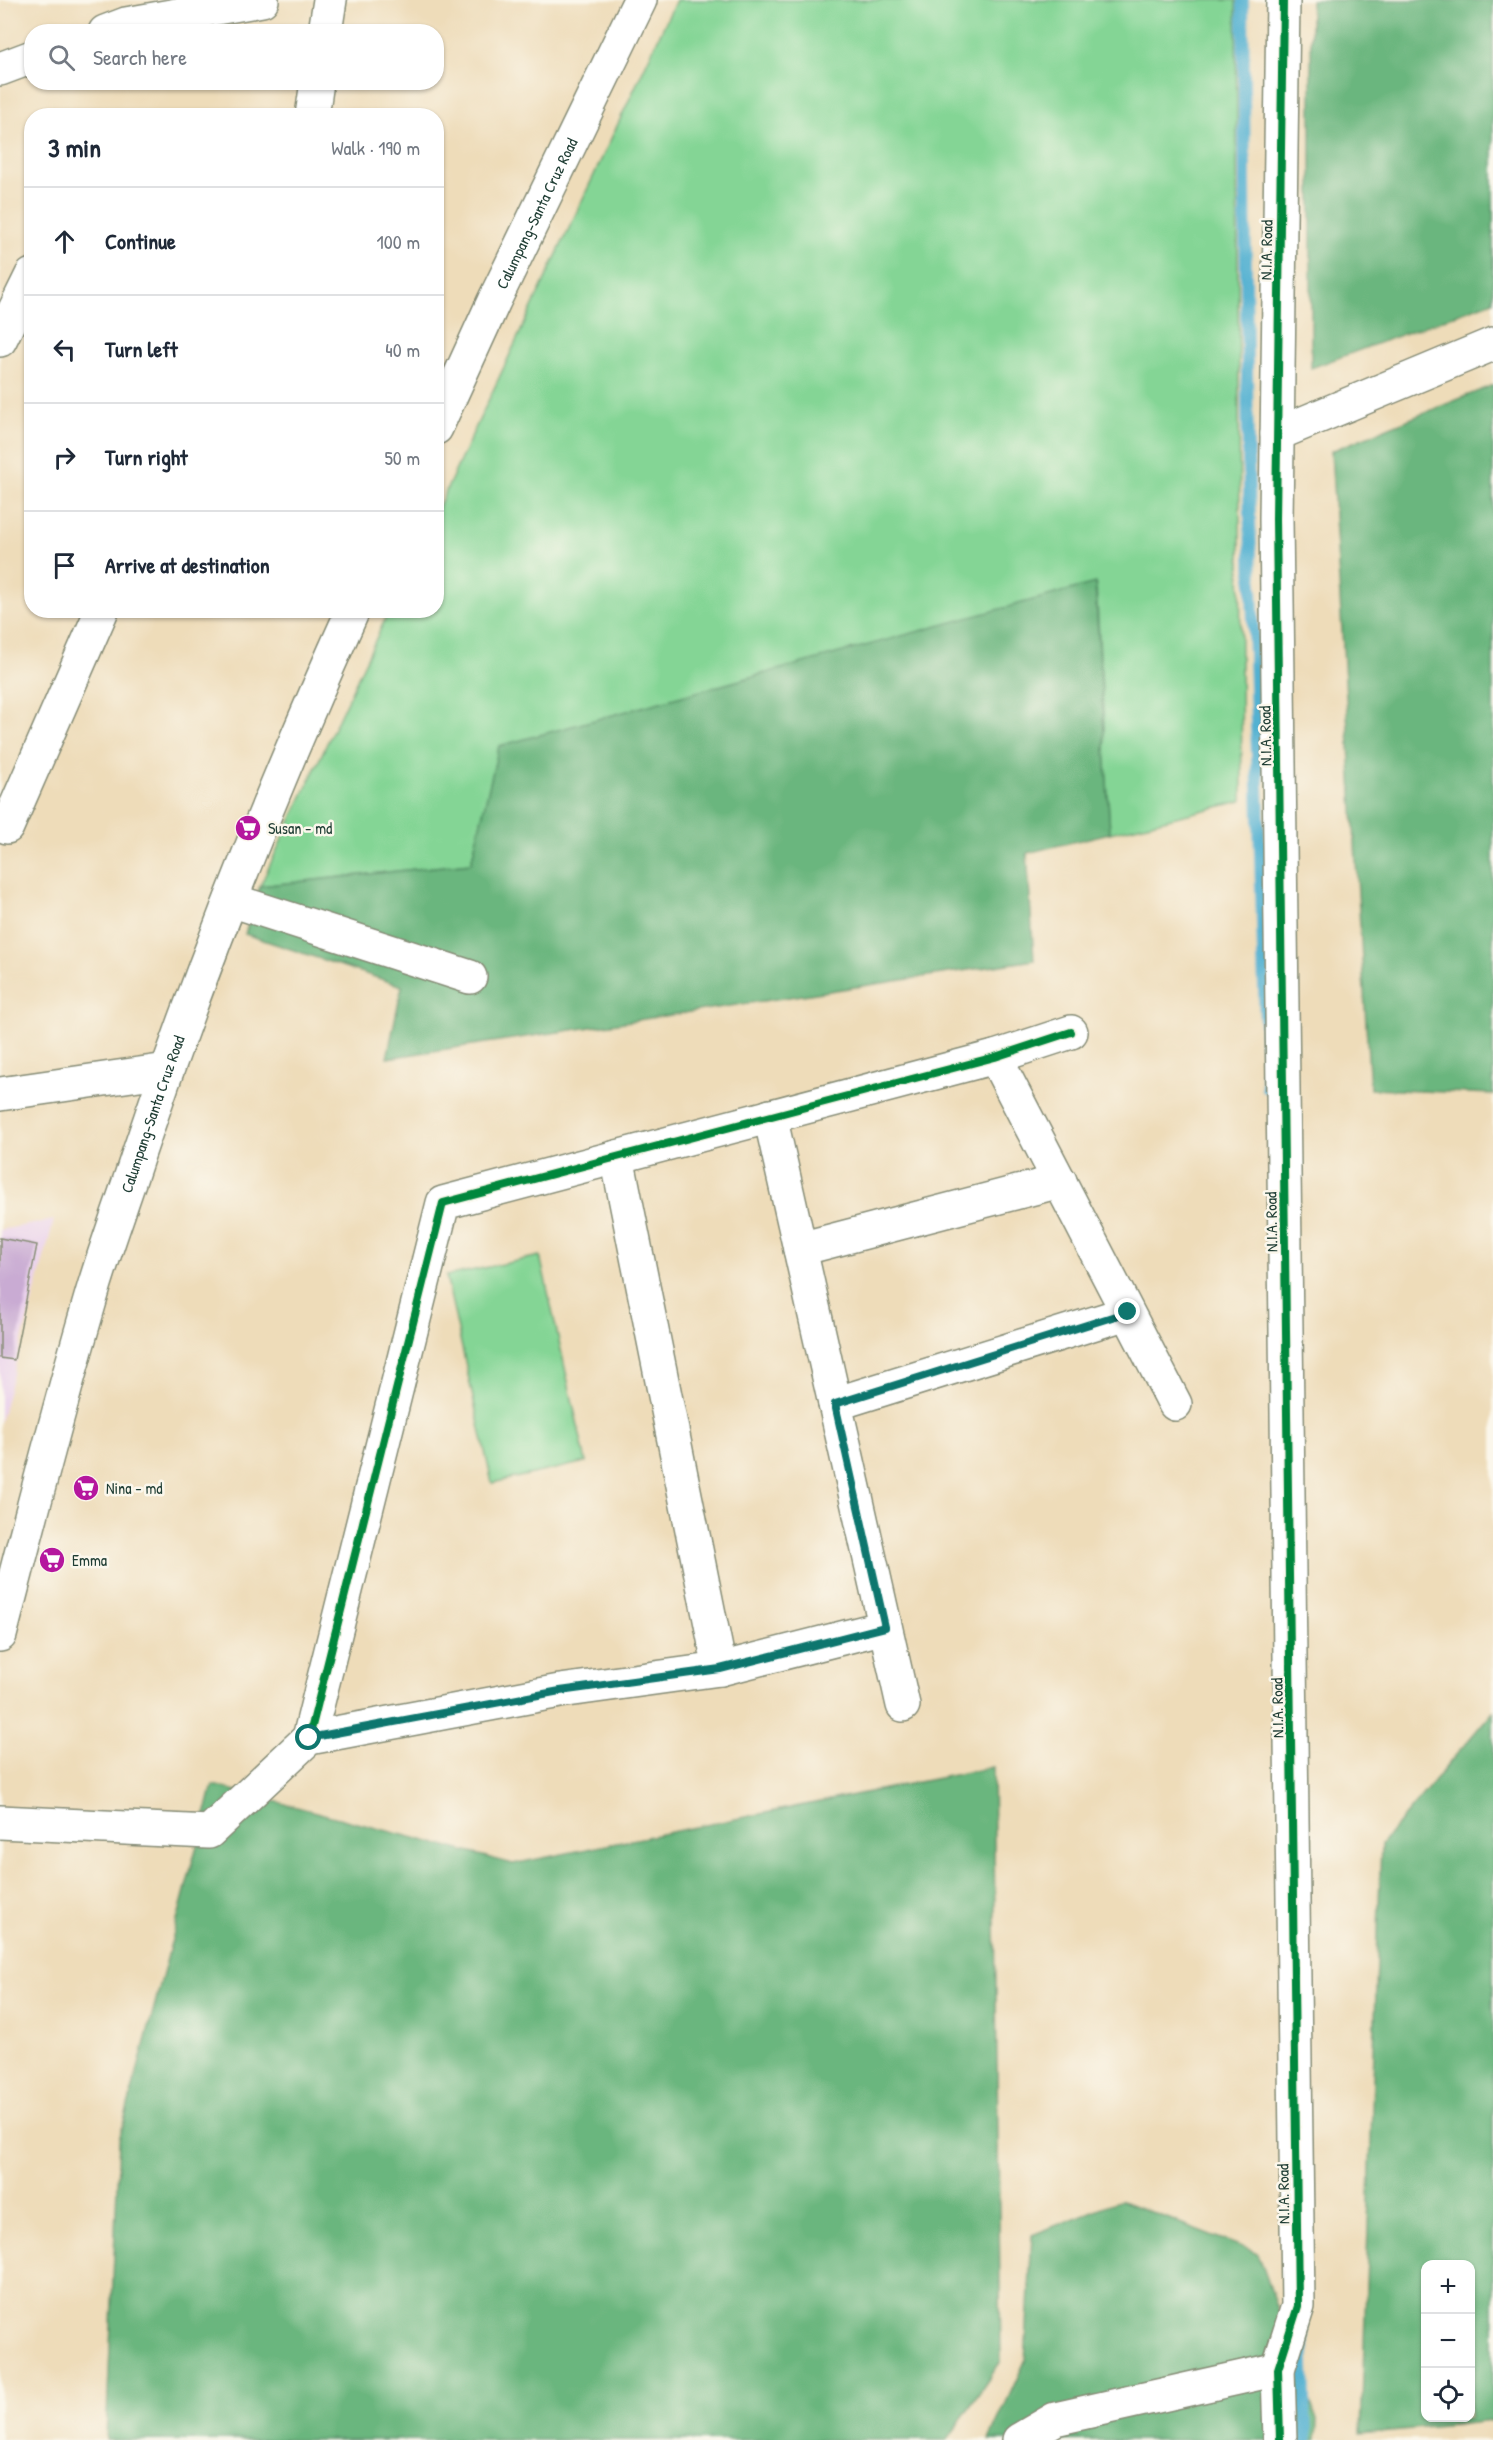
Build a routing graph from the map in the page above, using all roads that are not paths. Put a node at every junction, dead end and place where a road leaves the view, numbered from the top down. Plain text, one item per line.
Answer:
1 (262, 0) edge
2 (330, 0) edge
3 (640, 0) edge
4 (1283, 0) edge
5 (126, 24) edge
6 (326, 24) edge
7 (24, 60) edge
8 (0, 69) edge
9 (316, 90) edge
10 (313, 108) edge
11 (24, 278) edge
12 (0, 290) edge
13 (24, 290) edge
14 (0, 340) edge
15 (1493, 344) edge
16 (444, 410) edge
17 (1277, 434) junction
18 (98, 618) edge
19 (349, 618) edge
20 (7, 827) dead end
21 (231, 900) junction
22 (470, 977) dead end
23 (1071, 1032) dead end
24 (995, 1057) junction
25 (166, 1070) junction
26 (0, 1094) edge
27 (770, 1116) junction
28 (617, 1157) junction
29 (1060, 1181) junction
30 (800, 1249) junction
31 (1128, 1312) junction
32 (835, 1404) junction
33 (1175, 1404) dead end
34 (885, 1627) junction
35 (0, 1635) edge
36 (720, 1669) junction
37 (903, 1705) dead end
38 (309, 1738) junction
39 (0, 1822) edge
40 (1278, 2369) junction
41 (1019, 2440) edge
42 (1280, 2440) edge

1 - 5 street
2 - 6 street
3 - 16 street, Calumpang-Santa Cruz Road
4 - 17 street, N.I.A. Road
7 - 8 street
9 - 10 street
11 - 12 street
13 - 14 street
15 - 17 street
17 - 40 street, N.I.A. Road
18 - 20 street
19 - 21 street, Calumpang-Santa Cruz Road
21 - 22 street
21 - 25 street, Calumpang-Santa Cruz Road
23 - 24 street
24 - 27 street
24 - 29 street
25 - 26 street
25 - 35 street, Calumpang-Santa Cruz Road
27 - 28 street
27 - 30 street
28 - 36 street
28 - 38 street
29 - 30 street
29 - 31 street
30 - 32 street
31 - 32 street
31 - 33 street
32 - 34 street
34 - 36 street
34 - 37 street
36 - 38 street
38 - 39 street
40 - 41 street
40 - 42 street, N.I.A. Road

